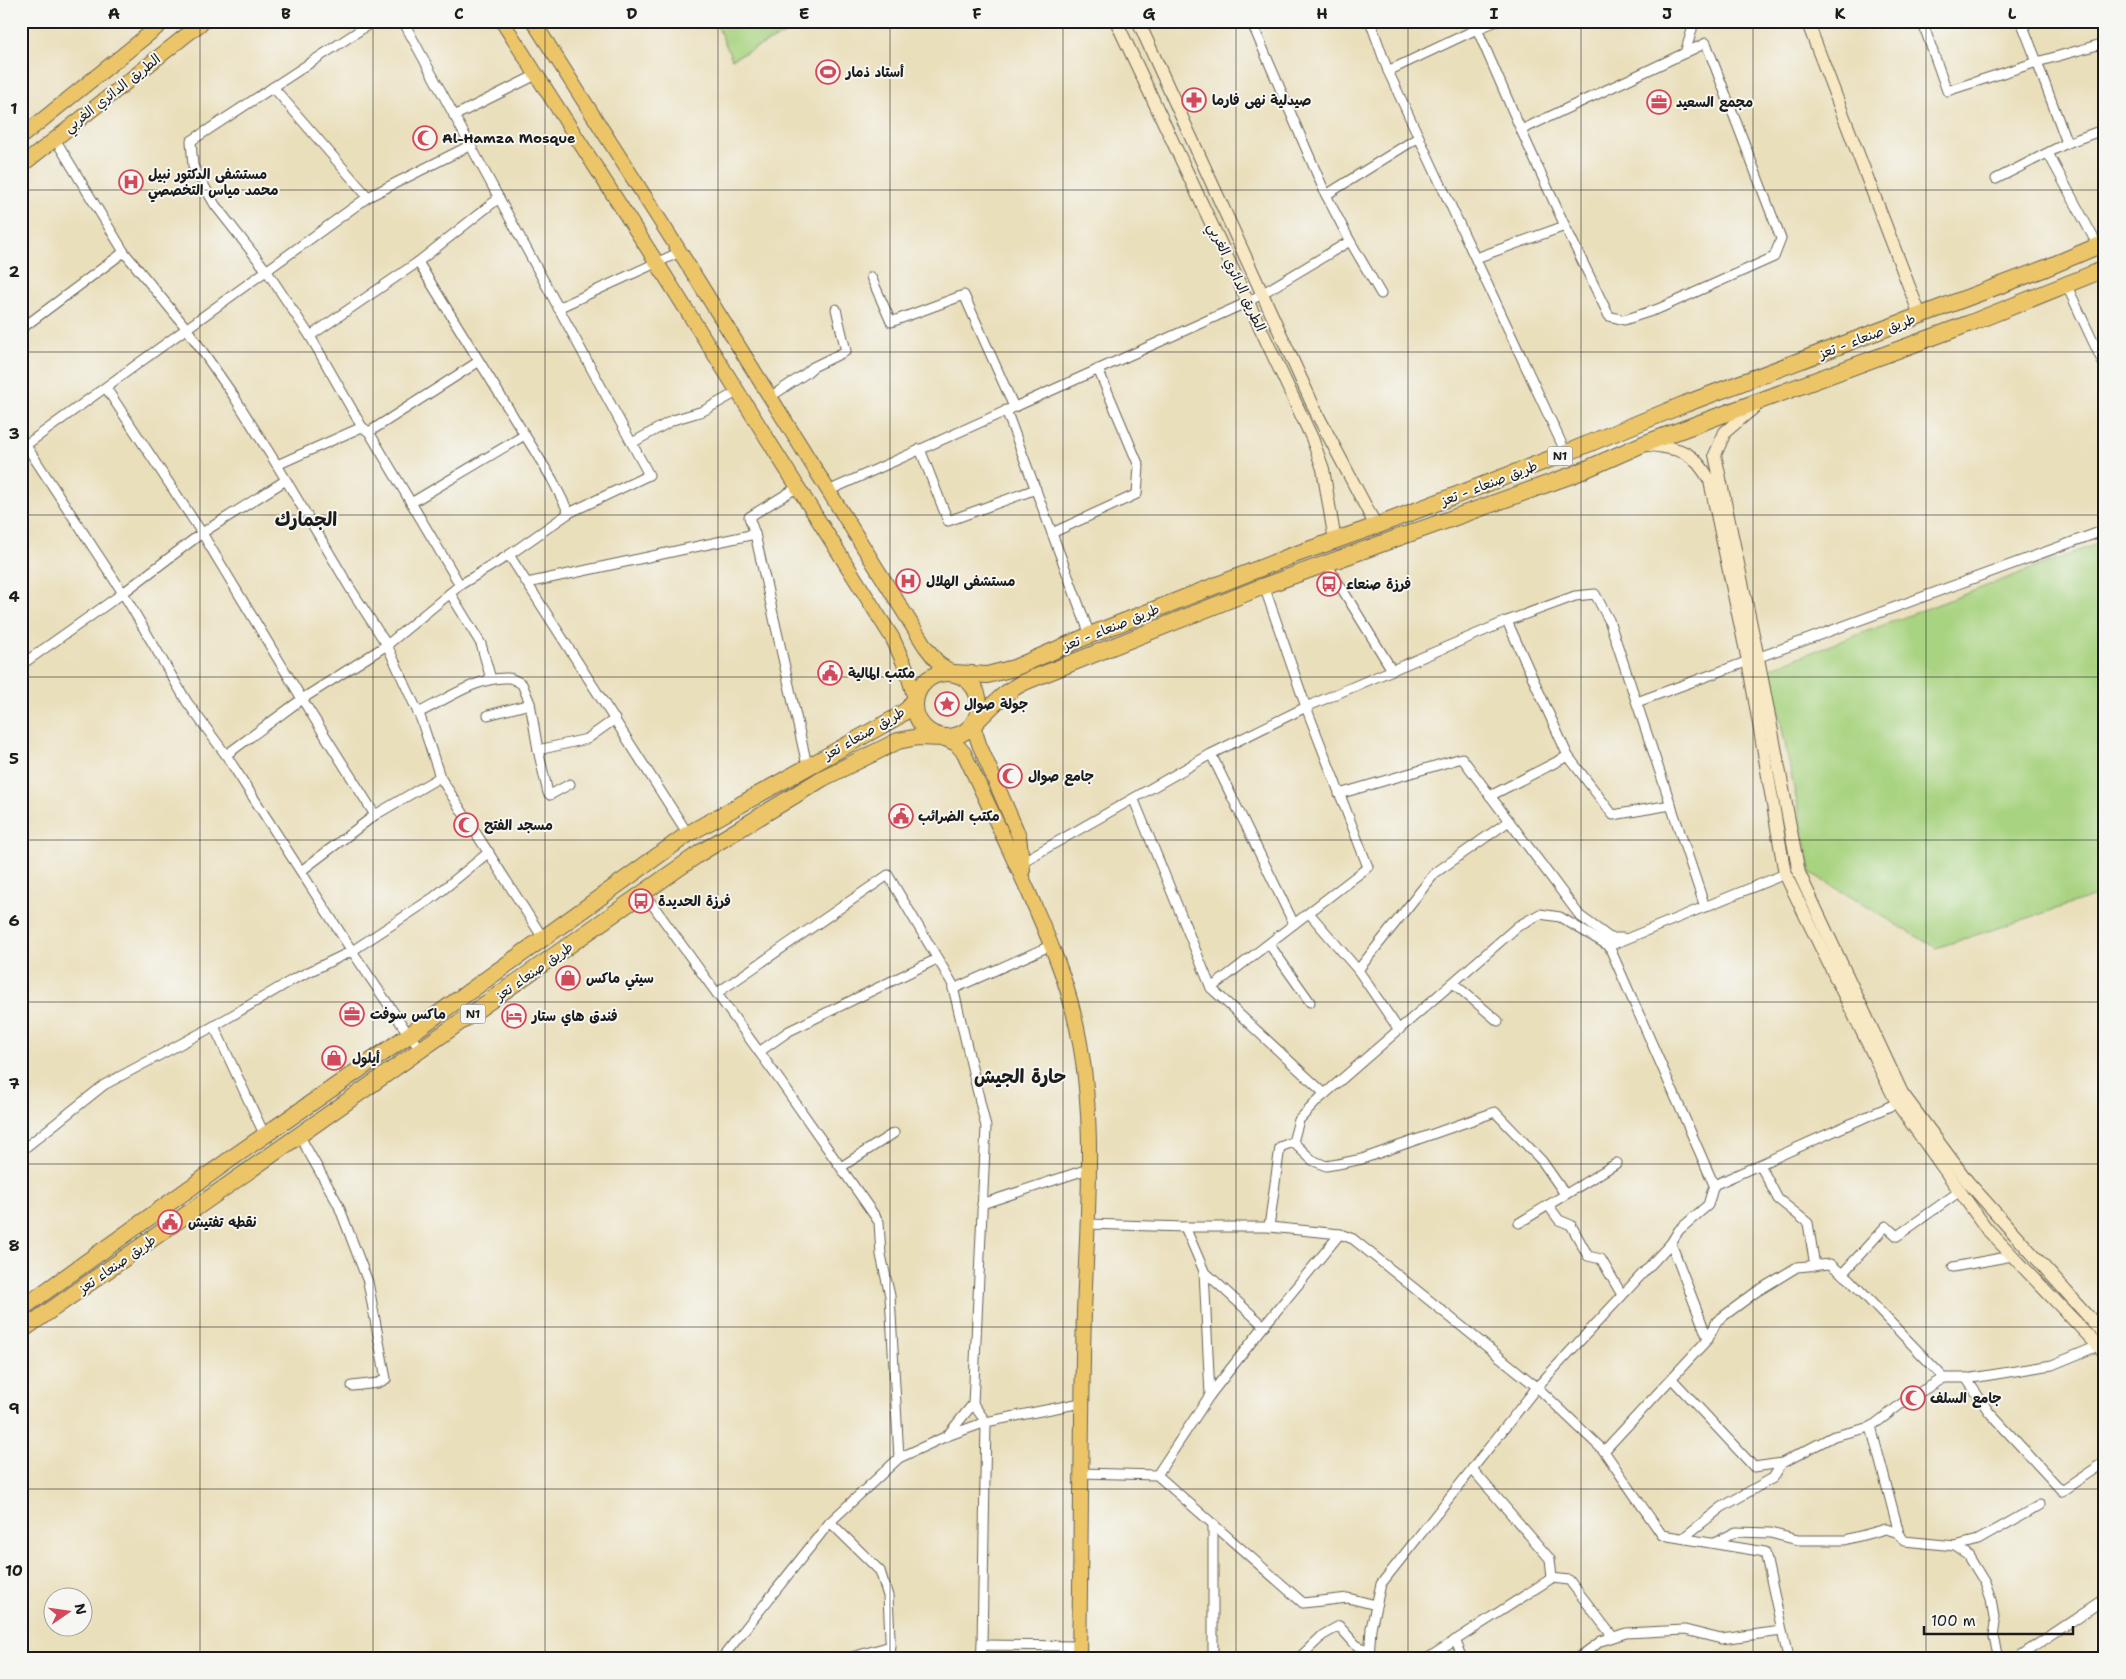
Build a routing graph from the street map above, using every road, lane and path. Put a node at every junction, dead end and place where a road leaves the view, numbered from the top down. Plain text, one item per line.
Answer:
1 (204, 21) edge
2 (374, 21) edge
3 (403, 21) edge
4 (502, 21) edge
5 (533, 21) edge
6 (1116, 21) edge
7 (1138, 21) edge
8 (1251, 21) edge
9 (1370, 21) edge
10 (1497, 21) edge
11 (1691, 21) edge
12 (1808, 21) edge
13 (1922, 21) edge
14 (2021, 21) edge
15 (160, 23) edge
16 (1476, 29) junction
17 (2105, 43) edge
18 (1685, 53) junction
19 (2037, 62) junction
20 (1388, 71) junction
21 (536, 75) junction
22 (274, 87) junction
23 (454, 116) junction
24 (42, 120) junction
25 (2105, 129) edge
26 (1521, 130) junction
27 (21, 137) edge
28 (1419, 137) junction
29 (55, 138) junction
30 (2067, 143) junction
31 (470, 146) junction
32 (2048, 153) junction
33 (21, 166) edge
34 (1996, 179) dead end
35 (1326, 195) junction
36 (368, 196) junction
37 (499, 198) junction
38 (1565, 226) junction
39 (1350, 241) junction
40 (2101, 244) edge
41 (124, 252) junction
42 (680, 252) junction
43 (1476, 258) junction
44 (418, 262) junction
45 (657, 263) junction
46 (2105, 269) edge
47 (266, 270) junction
48 (871, 277) dead end
49 (2066, 284) junction
50 (1264, 294) junction
51 (1381, 294) dead end
52 (1248, 302) junction
53 (558, 308) junction
54 (836, 309) dead end
55 (1920, 315) junction
56 (21, 329) edge
57 (187, 329) junction
58 (310, 336) junction
59 (478, 362) junction
60 (2105, 367) edge
61 (1098, 369) junction
62 (106, 388) junction
63 (737, 392) junction
64 (770, 397) junction
65 (1766, 398) junction
66 (1010, 408) junction
67 (366, 430) junction
68 (524, 436) junction
69 (632, 443) junction
70 (23, 444) edge
71 (1643, 444) junction
72 (920, 449) junction
73 (1566, 453) junction
74 (277, 465) junction
75 (286, 480) junction
76 (798, 487) junction
77 (1036, 489) junction
78 (828, 491) junction
79 (411, 503) junction
80 (569, 513) junction
81 (1376, 526) junction
82 (2105, 530) edge
83 (202, 533) junction
84 (1052, 533) junction
85 (755, 534) junction
86 (1335, 541) junction
87 (509, 555) junction
88 (1290, 556) junction
89 (1326, 564) junction
90 (1296, 574) junction
91 (527, 582) junction
92 (460, 585) junction
93 (1264, 586) junction
94 (123, 593) junction
95 (450, 593) junction
96 (1507, 621) junction
97 (1090, 635) junction
98 (387, 644) junction
99 (1753, 660) junction
100 (21, 666) edge
101 (1392, 670) junction
102 (954, 673) junction
103 (491, 680) junction
104 (302, 698) junction
105 (915, 699) junction
106 (1637, 702) junction
107 (530, 704) junction
108 (1306, 707) junction
109 (418, 713) junction
110 (488, 715) dead end
111 (615, 719) junction
112 (973, 725) junction
113 (943, 738) junction
114 (538, 750) junction
115 (1211, 754) junction
116 (226, 755) junction
117 (1568, 756) junction
118 (808, 766) junction
119 (440, 777) junction
120 (570, 784) dead end
121 (1339, 794) junction
122 (1490, 796) junction
123 (1134, 800) junction
124 (1671, 805) junction
125 (375, 815) junction
126 (1509, 821) junction
127 (688, 834) junction
128 (489, 852) junction
129 (1022, 862) junction
130 (301, 871) junction
131 (1785, 874) junction
132 (1025, 886) junction
133 (644, 893) junction
134 (1705, 907) junction
135 (1309, 912) junction
136 (1294, 924) junction
137 (543, 938) junction
138 (1628, 938) junction
139 (1269, 944) junction
140 (1052, 945) junction
141 (1609, 946) junction
142 (352, 951) junction
143 (937, 959) junction
144 (1358, 970) junction
145 (1453, 983) junction
146 (1212, 988) junction
147 (953, 989) junction
148 (717, 993) junction
149 (1310, 1002) dead end
150 (1498, 1021) dead end
151 (214, 1026) junction
152 (1398, 1030) junction
153 (409, 1035) junction
154 (421, 1050) junction
155 (760, 1052) junction
156 (1325, 1094) junction
157 (1897, 1103) junction
158 (894, 1133) dead end
159 (265, 1136) junction
160 (299, 1136) junction
161 (1294, 1142) junction
162 (21, 1151) edge
163 (1617, 1163) dead end
164 (1760, 1165) junction
165 (840, 1167) junction
166 (1088, 1169) junction
167 (1714, 1185) junction
168 (1960, 1191) junction
169 (1565, 1194) junction
170 (982, 1204) junction
171 (1548, 1205) junction
172 (1519, 1223) dead end
173 (1086, 1224) junction
174 (1185, 1227) junction
175 (1269, 1227) junction
176 (1340, 1234) junction
177 (1670, 1243) junction
178 (2012, 1256) junction
179 (1815, 1266) junction
180 (1954, 1267) dead end
181 (1204, 1271) junction
182 (1842, 1274) junction
183 (1622, 1295) junction
184 (21, 1309) edge
185 (1264, 1326) junction
186 (21, 1331) edge
187 (1708, 1339) junction
188 (2102, 1345) edge
189 (1672, 1378) junction
190 (1944, 1378) junction
191 (1966, 1378) junction
192 (352, 1386) dead end
193 (1537, 1387) junction
194 (1210, 1395) junction
195 (1081, 1403) junction
196 (973, 1404) junction
197 (986, 1422) junction
198 (1872, 1427) junction
199 (947, 1436) junction
200 (1604, 1451) junction
201 (899, 1458) junction
202 (2105, 1462) edge
203 (1782, 1464) junction
204 (1472, 1469) junction
205 (1081, 1473) junction
206 (1157, 1475) junction
207 (2040, 1505) dead end
208 (830, 1522) junction
209 (1213, 1524) junction
210 (1899, 1533) junction
211 (1683, 1538) junction
212 (1714, 1543) junction
213 (1955, 1546) junction
214 (1552, 1578) junction
215 (2105, 1599) edge
216 (1376, 1605) junction
217 (1782, 1631) junction
218 (1613, 1637) junction
219 (1455, 1640) junction
220 (982, 1645) junction
221 (891, 1646) junction
222 (1079, 1652) edge
223 (1369, 1654) edge
224 (722, 1658) edge
225 (848, 1658) edge
226 (891, 1658) edge
227 (981, 1658) edge
228 (1213, 1658) edge
229 (1299, 1658) edge
230 (1428, 1658) edge
231 (1463, 1658) edge
232 (1578, 1658) edge
233 (1788, 1658) edge
234 (1998, 1658) edge
235 (2017, 1658) edge

1 - 29 main road, الطريق الدائري الغربي
2 - 22 street
3 - 23 street
4 - 21 main road
5 - 42 main road
6 - 52 main road, الطريق الدائري الغربي
7 - 50 main road, الطريق الدائري الغربي
8 - 35 street
9 - 20 street
10 - 16 street
11 - 18 street
12 - 55 main road
13 - 19 street
14 - 19 street
15 - 24 main road, الطريق الدائري الغربي
16 - 20 street
16 - 26 street
17 - 19 street
18 - 26 street
18 - 38 street
19 - 30 street
20 - 28 street
21 - 23 street
21 - 45 main road
22 - 36 street
22 - 47 street
23 - 31 street
24 - 27 main road, الطريق الدائري الغربي
24 - 29 main road
25 - 30 street
26 - 38 street
28 - 35 street
28 - 43 street
29 - 33 main road, الطريق الدائري الغربي
29 - 41 street
30 - 32 street
31 - 36 street
31 - 37 street
32 - 34 street
32 - 40 street
35 - 39 street
36 - 47 street
37 - 44 street
37 - 53 street
38 - 43 street
39 - 50 street
39 - 51 street
40 - 55 highway, طريق صنعاء - تعز / N1
41 - 56 street
41 - 57 street
42 - 45 street
42 - 64 main road
43 - 73 street
44 - 58 street
44 - 59 street
45 - 53 street
45 - 63 main road
46 - 49 highway, طريق صنعاء - تعز / N1
47 - 57 street
47 - 58 street
48 - 66 street
49 - 60 street
49 - 65 highway, طريق صنعاء - تعز / N1
50 - 52 street
50 - 81 main road, الطريق الدائري الغربي
52 - 61 street
52 - 86 main road, الطريق الدائري الغربي
53 - 69 street
54 - 64 street
55 - 73 highway, طريق صنعاء - تعز / N1
57 - 62 street
57 - 74 street
58 - 67 street
59 - 67 street
59 - 68 street
61 - 66 street
61 - 84 street
62 - 70 street
62 - 83 street
63 - 69 street
63 - 76 main road
64 - 78 main road
65 - 71 highway, طريق صنعاء - تعز / N1
65 - 99 main road
66 - 72 street
66 - 77 street
67 - 74 street
67 - 79 street
68 - 79 street
68 - 80 street
69 - 80 street
70 - 94 street
71 - 89 highway, طريق صنعاء - تعز / N1
71 - 99 main road
72 - 77 street
72 - 78 street
73 - 81 highway, طريق صنعاء - تعز / N1
74 - 75 street
75 - 83 street
75 - 98 street
76 - 85 street
76 - 105 main road
77 - 84 street
78 - 102 main road
79 - 92 street
80 - 87 street
81 - 86 highway, طريق صنعاء - تعز / N1
82 - 99 street
83 - 94 street
83 - 104 street
84 - 97 street
85 - 91 street
85 - 118 street
86 - 88 highway, طريق صنعاء - تعز / N1
87 - 91 street
87 - 92 street
88 - 90 highway
88 - 97 highway, طريق صنعاء - تعز / N1
89 - 90 highway, طريق صنعاء - تعز / N1
89 - 101 street
90 - 93 highway, طريق صنعاء - تعز / N1
91 - 111 street
92 - 95 street
93 - 108 street
93 - 112 highway, طريق صنعاء - تعز / N1
94 - 100 street
94 - 116 street
95 - 98 street
95 - 103 street
96 - 101 street
96 - 106 street
96 - 117 street
97 - 102 highway, طريق صنعاء - تعز / N1
98 - 104 street
98 - 109 street
99 - 106 street
99 - 131 main road
99 - 188 main road
101 - 108 street
102 - 105 highway
102 - 112 highway
103 - 107 street
103 - 109 street
104 - 116 street
104 - 125 street
105 - 113 highway
105 - 118 highway, طريق صنعاء تعز / N1
106 - 124 street
107 - 110 street
107 - 114 street
108 - 115 street
108 - 121 street
109 - 119 street
111 - 114 street
111 - 127 street
112 - 113 highway
112 - 129 main road
113 - 132 main road
113 - 133 highway, طريق صنعاء تعز / N1
114 - 120 street
115 - 123 street
115 - 136 street
116 - 130 street
117 - 122 street
117 - 124 street
118 - 127 highway, طريق صنعاء تعز / N1
119 - 125 street
119 - 128 street
121 - 122 street
121 - 135 street
122 - 126 street
123 - 129 street
123 - 146 street
124 - 134 street
125 - 130 street
126 - 138 street
126 - 144 street
127 - 137 highway, طريق صنعاء تعز / N1
128 - 137 street
128 - 142 street
129 - 132 main road
130 - 142 street
131 - 134 street
131 - 157 main road
132 - 140 main road
133 - 148 street
133 - 154 highway, طريق صنعاء تعز / N1
134 - 138 street
135 - 136 street
135 - 144 street
136 - 139 street
137 - 153 highway, طريق صنعاء تعز / N1
138 - 141 street
139 - 146 street
139 - 149 street
140 - 147 street
140 - 166 main road
141 - 145 street
141 - 167 street
142 - 151 street
142 - 153 street
143 - 147 street
143 - 148 street
143 - 155 street
144 - 152 street
145 - 150 street
145 - 152 street
146 - 156 street
147 - 170 street
148 - 155 street
151 - 159 street
151 - 162 street
152 - 156 street
153 - 154 street
153 - 159 highway, طريق صنعاء تعز / N1
154 - 160 highway, طريق صنعاء تعز / N1
155 - 165 street
156 - 161 street
157 - 164 street
157 - 168 main road
158 - 165 street
159 - 184 highway, طريق صنعاء تعز / N1
160 - 186 highway, طريق صنعاء تعز / N1
160 - 192 street
161 - 169 street
161 - 175 street
163 - 169 street
164 - 167 street
164 - 179 street
165 - 201 street
166 - 170 street
166 - 173 main road
167 - 177 street
168 - 178 main road
168 - 182 street
169 - 171 street
170 - 196 street
171 - 172 street
171 - 183 street
173 - 174 street
173 - 195 main road
174 - 175 street
174 - 181 street
175 - 176 street
176 - 185 street
176 - 193 street
177 - 183 street
177 - 187 street
178 - 180 street
178 - 188 main road
179 - 182 street
179 - 187 street
181 - 185 street
181 - 194 street
182 - 190 street
183 - 193 street
185 - 194 street
187 - 189 street
188 - 191 street
189 - 200 street
189 - 203 street
190 - 191 street
190 - 198 street
191 - 202 street
193 - 200 street
193 - 204 street
194 - 206 street
195 - 197 street
195 - 205 main road
196 - 197 street
196 - 199 street
197 - 199 street
197 - 220 street
198 - 203 street
198 - 210 street
199 - 201 street
200 - 211 street
201 - 208 street
203 - 211 street
204 - 214 street
204 - 216 street
205 - 206 street
205 - 222 main road
206 - 209 street
207 - 213 street
208 - 221 street
208 - 224 street
209 - 216 street
209 - 228 street
210 - 212 street
210 - 213 street
211 - 212 street
212 - 217 street
213 - 234 street
214 - 218 street
214 - 219 street
215 - 235 street
216 - 223 street
217 - 218 street
217 - 233 street
218 - 232 street
219 - 230 street
219 - 231 street
220 - 222 street
220 - 227 street
221 - 225 street
221 - 226 street
223 - 229 street

